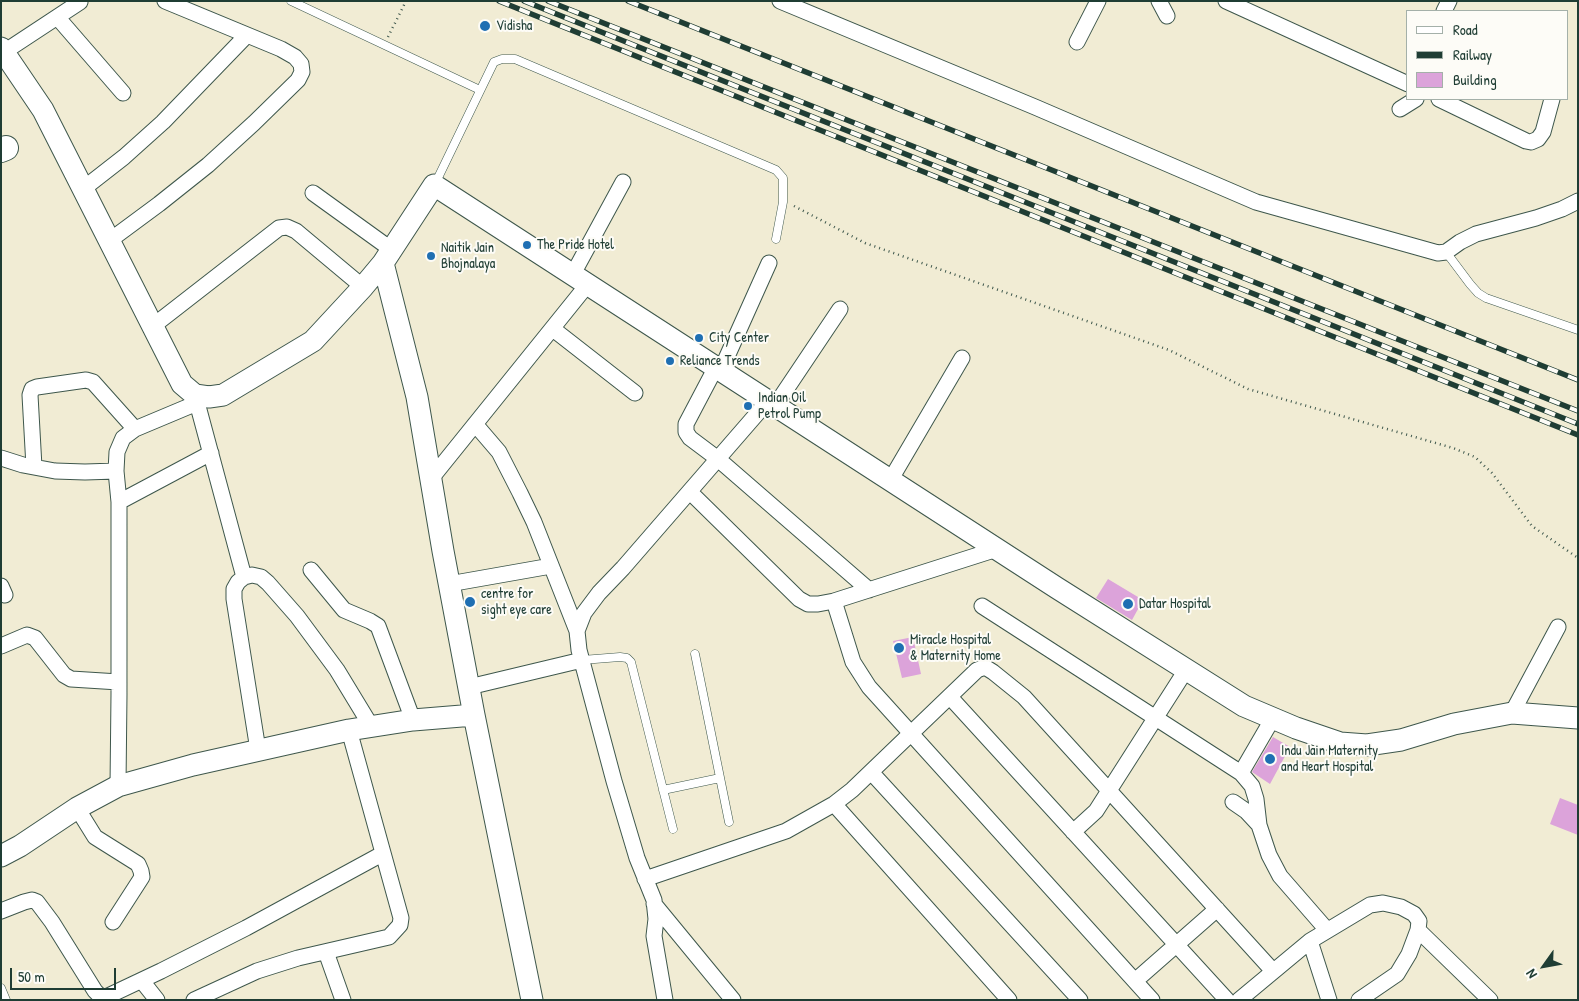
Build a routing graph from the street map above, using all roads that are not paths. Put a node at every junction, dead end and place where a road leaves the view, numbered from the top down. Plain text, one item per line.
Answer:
1 (165, 1) edge
2 (291, 1) edge
3 (780, 1) edge
4 (1098, 1) edge
5 (1159, 1) edge
6 (1226, 1) edge
7 (80, 2) edge
8 (1167, 16) dead end
9 (58, 18) junction
10 (247, 35) junction
11 (1077, 42) dead end
12 (3, 50) edge
13 (1406, 83) edge
14 (480, 90) junction
15 (123, 93) dead end
16 (1414, 100) edge
17 (1441, 100) edge
18 (1552, 100) edge
19 (1400, 109) dead end
20 (623, 182) dead end
21 (434, 185) junction
22 (83, 189) junction
23 (313, 193) dead end
24 (1578, 201) edge
25 (776, 239) dead end
26 (109, 241) junction
27 (1446, 252) junction
28 (388, 256) junction
29 (769, 264) dead end
30 (581, 279) junction
31 (363, 287) junction
32 (840, 309) dead end
33 (152, 326) junction
34 (553, 328) junction
35 (1578, 330) edge
36 (962, 358) dead end
37 (718, 369) junction
38 (635, 393) dead end
39 (196, 399) junction
40 (772, 403) junction
41 (475, 424) junction
42 (135, 430) junction
43 (211, 453) junction
44 (1, 458) edge
45 (718, 459) junction
46 (34, 467) junction
47 (116, 471) junction
48 (430, 480) junction
49 (891, 480) junction
50 (690, 492) junction
51 (119, 502) junction
52 (997, 549) junction
53 (551, 566) junction
54 (311, 570) dead end
55 (244, 577) junction
56 (449, 584) junction
57 (869, 590) junction
58 (834, 601) junction
59 (982, 606) dead end
60 (1558, 627) dead end
61 (577, 631) junction
62 (1, 646) edge
63 (695, 654) dead end
64 (582, 660) junction
65 (1186, 670) junction
66 (119, 682) junction
67 (469, 687) junction
68 (950, 698) junction
69 (1512, 713) junction
70 (474, 715) junction
71 (1156, 718) junction
72 (1273, 718) junction
73 (1578, 718) edge
74 (413, 720) junction
75 (371, 726) junction
76 (349, 730) junction
77 (911, 732) junction
78 (258, 750) junction
79 (871, 772) junction
80 (1241, 773) junction
81 (720, 778) junction
82 (118, 786) junction
83 (663, 790) junction
84 (1109, 790) junction
85 (1233, 802) dead end
86 (834, 804) junction
87 (77, 808) junction
88 (729, 822) dead end
89 (1259, 825) junction
90 (673, 829) dead end
91 (1073, 832) junction
92 (382, 854) junction
93 (1, 856) edge
94 (645, 879) junction
95 (654, 904) junction
96 (1217, 909) junction
97 (1, 911) edge
98 (113, 922) dead end
99 (1327, 930) junction
100 (1418, 930) junction
101 (1310, 942) junction
102 (1176, 945) junction
103 (326, 952) junction
104 (1274, 971) junction
105 (142, 981) junction
106 (1135, 982) junction
107 (1, 988) edge
108 (6, 1000) edge
109 (157, 1000) edge
110 (194, 1000) edge
111 (343, 1000) edge
112 (532, 1000) edge
113 (665, 1000) edge
114 (733, 1000) edge
115 (1009, 1000) edge
116 (1080, 1000) edge
117 (1152, 1000) edge
118 (1227, 1000) edge
119 (1239, 1000) edge
120 (1329, 1000) edge
121 (1359, 1000) edge
122 (1490, 1000) edge

1 - 10 street
2 - 14 lane
3 - 27 street
4 - 11 street
5 - 8 street
6 - 13 street
7 - 9 street
9 - 12 street
9 - 15 street
10 - 22 street
10 - 26 street
12 - 22 street
14 - 21 lane
14 - 25 lane
16 - 19 street
17 - 18 street
20 - 30 street
21 - 28 street
21 - 30 street
22 - 26 street
23 - 28 street
24 - 27 street
26 - 33 street
27 - 35 lane
28 - 31 street
28 - 48 street
29 - 37 street
30 - 34 street
30 - 37 street
31 - 33 street
31 - 39 street
32 - 40 street
33 - 39 street
34 - 38 street
34 - 41 street
36 - 49 street
37 - 40 street
37 - 45 street
39 - 42 street
39 - 43 street
40 - 45 street
40 - 49 street
41 - 48 street
41 - 53 street
42 - 46 street
42 - 47 street
43 - 51 street
43 - 55 street
44 - 46 street
45 - 50 street
45 - 57 street
46 - 47 street
47 - 51 street
48 - 56 street
49 - 52 street
50 - 58 street
50 - 61 street
51 - 66 street
52 - 57 street
52 - 65 street
53 - 56 street
53 - 61 street
54 - 74 street
55 - 75 street
55 - 78 street
56 - 67 street
57 - 58 street
58 - 77 street
59 - 71 street
60 - 69 street
61 - 64 street
62 - 66 street
63 - 81 lane
64 - 67 street
64 - 83 lane
64 - 94 street
65 - 71 street
65 - 72 street
66 - 82 street
67 - 70 street
68 - 77 street
68 - 84 street
68 - 91 street
69 - 72 street
69 - 73 street
70 - 74 street
70 - 112 street
71 - 80 street
71 - 84 street
72 - 80 street
74 - 75 street
75 - 76 street
76 - 78 street
76 - 92 street
77 - 79 street
77 - 106 street
78 - 82 street
79 - 86 street
79 - 116 street
80 - 89 street
81 - 83 lane
81 - 88 lane
82 - 87 street
83 - 90 lane
84 - 91 street
84 - 96 street
85 - 89 street
86 - 94 street
86 - 115 street
87 - 93 street
87 - 98 street
89 - 99 street
91 - 102 street
92 - 103 street
92 - 105 street
94 - 95 street
95 - 113 street
95 - 114 street
96 - 102 street
96 - 104 street
97 - 105 street
99 - 100 street
99 - 101 street
100 - 121 street
100 - 122 street
101 - 104 street
101 - 120 street
102 - 106 street
102 - 118 street
103 - 110 street
103 - 111 street
104 - 119 street
105 - 109 street
106 - 117 street
107 - 108 lane

